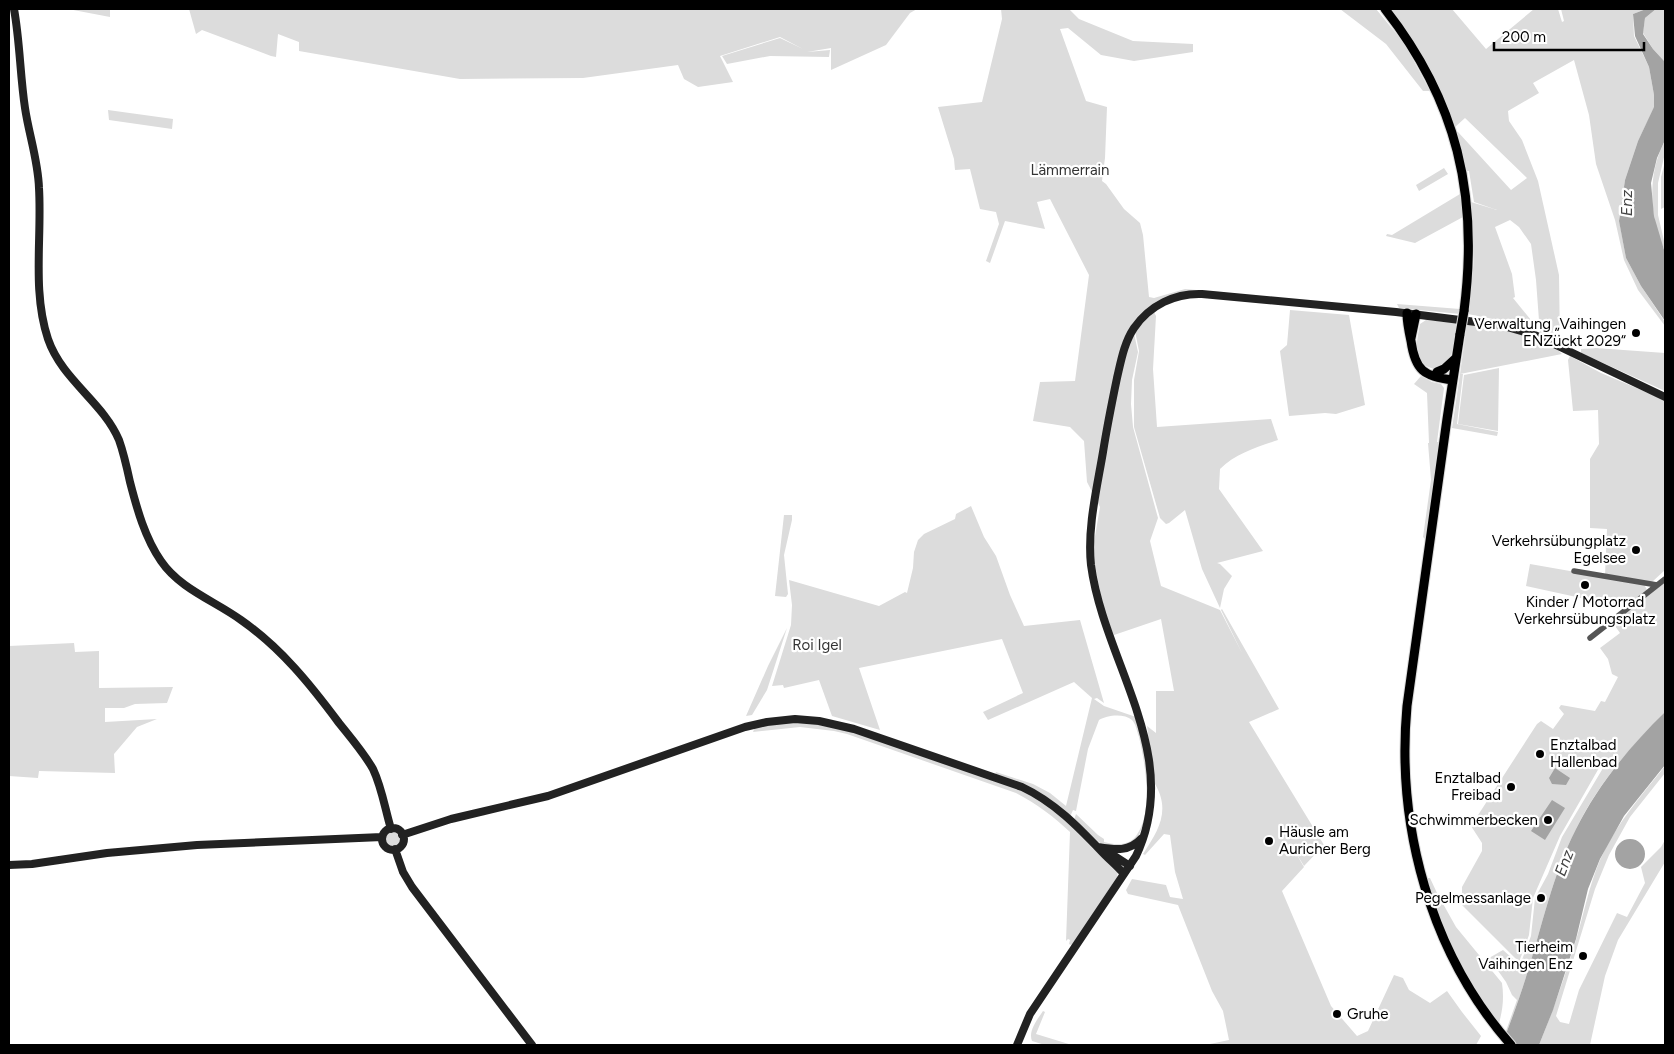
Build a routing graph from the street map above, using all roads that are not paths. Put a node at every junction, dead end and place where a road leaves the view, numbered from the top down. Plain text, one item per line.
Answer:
1 (14, 9) edge
2 (1385, 9) edge
3 (1411, 314) junction
4 (1456, 358) junction
5 (1424, 372) junction
6 (1438, 372) junction
7 (1453, 378) junction
8 (1665, 397) edge
9 (1574, 571) dead end
10 (1665, 579) edge
11 (1657, 585) junction
12 (1590, 638) dead end
13 (391, 828) junction
14 (1146, 832) junction
15 (402, 835) junction
16 (382, 837) junction
17 (1098, 847) junction
18 (396, 849) junction
19 (9, 865) edge
20 (1130, 866) junction
21 (1124, 874) junction
22 (532, 1045) edge
23 (1017, 1045) edge
24 (1511, 1045) edge

1 - 13 main road
2 - 4 main road, bridge
3 - 5 main road
3 - 8 main road
3 - 14 main road
4 - 6 main road
4 - 7 main road
5 - 6 main road
5 - 7 main road
6 - 7 main road
7 - 24 main road
9 - 11 street
10 - 11 street
11 - 12 street
13 - 15 main road
13 - 16 main road
14 - 17 main road
14 - 20 main road
15 - 17 main road
15 - 18 main road
16 - 18 main road
16 - 19 main road
17 - 20 main road
17 - 21 main road
18 - 22 main road
20 - 21 main road
21 - 23 main road

